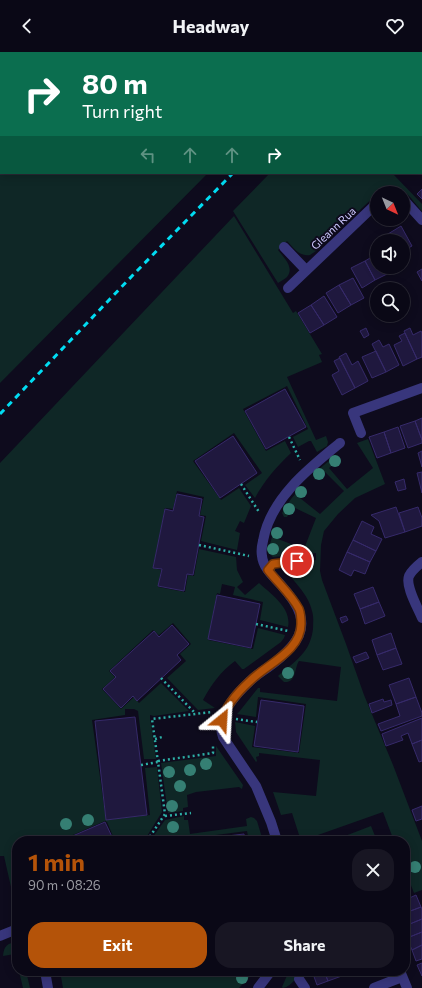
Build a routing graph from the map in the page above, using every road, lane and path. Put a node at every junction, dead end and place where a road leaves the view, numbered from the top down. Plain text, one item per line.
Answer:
1 (410, 207) edge
2 (370, 210) edge
3 (422, 220) edge
4 (284, 247) dead end
5 (306, 270) junction
6 (288, 288) dead end
7 (422, 388) edge
8 (361, 433) dead end
9 (288, 437) dead end
10 (340, 444) dead end
11 (306, 471) junction
12 (240, 484) dead end
13 (268, 524) junction
14 (199, 545) dead end
15 (263, 559) junction
16 (310, 560) dead end
17 (422, 562) edge
18 (268, 570) junction
19 (422, 618) edge
20 (256, 624) dead end
21 (300, 634) junction
22 (162, 678) dead end
23 (195, 714) junction
24 (224, 714) junction
25 (257, 722) dead end
26 (162, 737) dead end
27 (223, 737) junction
28 (155, 739) junction
29 (158, 761) junction
30 (141, 765) dead end
31 (191, 813) dead end
32 (164, 816) junction
33 (150, 836) edge
34 (275, 836) edge
35 (12, 931) edge
36 (0, 936) edge
37 (46, 976) edge
38 (266, 976) edge
39 (397, 976) edge
40 (402, 976) edge
41 (48, 988) edge
42 (258, 988) edge
43 (374, 988) edge
44 (407, 988) edge

1 - 3 street
2 - 5 street, Gleann Rua
4 - 5 street
5 - 6 street, Gleann Rua
7 - 8 street
9 - 11 path
10 - 11 street
11 - 13 street
12 - 13 path
13 - 15 street
14 - 15 path
15 - 18 street
16 - 18 lane
17 - 19 street
18 - 21 street
20 - 21 path
21 - 24 street
22 - 23 path
23 - 24 path
23 - 28 path
24 - 25 path
24 - 27 street
26 - 28 path
27 - 29 path
27 - 34 street
28 - 29 path
29 - 30 path
29 - 32 path
31 - 32 path
32 - 33 path
35 - 36 street
37 - 41 street
38 - 42 street
39 - 43 street
40 - 44 street

